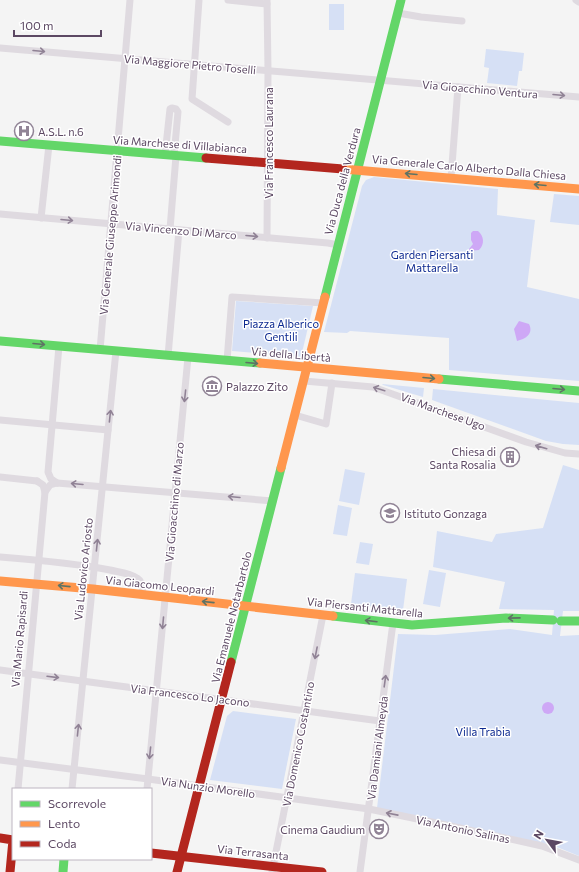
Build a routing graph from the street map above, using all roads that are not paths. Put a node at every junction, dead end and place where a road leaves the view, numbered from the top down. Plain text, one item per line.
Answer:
1 (130, 0) edge
2 (199, 0) edge
3 (228, 0) edge
4 (401, 0) edge
5 (576, 0) edge
6 (267, 2) edge
7 (579, 2) edge
8 (398, 13) junction
9 (462, 21) dead end
10 (0, 48) edge
11 (125, 58) junction
12 (195, 64) junction
13 (268, 70) junction
14 (381, 80) junction
15 (458, 87) junction
16 (579, 97) edge
17 (228, 122) dead end
18 (0, 143) edge
19 (49, 147) junction
20 (117, 152) junction
21 (173, 156) junction
22 (267, 165) junction
23 (357, 173) junction
24 (451, 178) junction
25 (579, 189) edge
26 (0, 214) edge
27 (41, 218) junction
28 (111, 224) junction
29 (170, 229) junction
30 (179, 230) junction
31 (267, 238) junction
32 (338, 246) junction
33 (323, 303) junction
34 (0, 341) edge
35 (58, 346) junction
36 (100, 350) junction
37 (116, 351) junction
38 (168, 356) junction
39 (188, 357) junction
40 (227, 361) junction
41 (307, 368) junction
42 (304, 381) junction
43 (332, 383) junction
44 (579, 391) edge
45 (295, 415) junction
46 (0, 420) edge
47 (52, 425) junction
48 (108, 430) junction
49 (579, 454) edge
50 (48, 472) junction
51 (0, 477) edge
52 (37, 481) junction
53 (57, 483) junction
54 (103, 487) junction
55 (45, 492) junction
56 (175, 492) junction
57 (273, 501) junction
58 (0, 557) edge
59 (39, 561) junction
60 (95, 567) junction
61 (0, 580) edge
62 (36, 583) junction
63 (93, 589) junction
64 (142, 594) junction
65 (165, 597) junction
66 (246, 606) junction
67 (323, 615) junction
68 (579, 621) edge
69 (393, 623) junction
70 (0, 670) edge
71 (28, 674) junction
72 (83, 681) junction
73 (156, 691) junction
74 (222, 699) junction
75 (305, 711) junction
76 (380, 721) junction
77 (0, 760) edge
78 (21, 762) junction
79 (74, 769) junction
80 (148, 779) junction
81 (199, 786) junction
82 (18, 788) edge
83 (72, 788) edge
84 (147, 788) edge
85 (288, 798) junction
86 (369, 809) junction
87 (0, 838) edge
88 (12, 839) edge
89 (12, 850) edge
90 (152, 853) edge
91 (181, 856) junction
92 (64, 860) edge
93 (579, 860) edge
94 (273, 869) edge
95 (10, 872) edge
96 (63, 872) edge
97 (177, 872) edge
98 (322, 872) edge
99 (360, 872) edge

1 - 11 street, Via Generale Giuseppe Arimondi
2 - 12 street
3 - 6 street
4 - 8 street, Via Duca della Verdura
5 - 7 street
6 - 13 street, Via Francesco Laurana
8 - 9 street
8 - 14 street, Via Duca della Verdura
10 -> 11 street, Via Maggiore Pietro Toselli
11 - 12 street, Via Maggiore Pietro Toselli
11 - 20 street, Via Generale Giuseppe Arimondi
12 - 13 street, Via Maggiore Pietro Toselli
12 - 17 street
13 - 14 street, Via Maggiore Pietro Toselli
13 - 22 street, Via Francesco Laurana
14 - 15 street, Via Gioacchino Ventura
14 - 23 street, Via Duca della Verdura
15 -> 16 street, Via Gioacchino Ventura
15 - 24 street
18 - 19 street, Via Marchese di Villabianca
19 - 20 street, Via Marchese di Villabianca
19 - 27 street
20 - 21 street, Via Marchese di Villabianca
20 - 28 street, Via Generale Giuseppe Arimondi
21 - 21 street
21 - 22 street, Via Marchese di Villabianca
21 - 29 street
22 - 23 street, Via Marchese di Villabianca
22 - 31 street, Via Francesco Laurana
24 -> 23 street, Via Generale Carlo Alberto Dalla Chiesa
23 - 32 street, Via Duca della Verdura
25 -> 24 street, Via Generale Carlo Alberto Dalla Chiesa
26 - 27 street, Via Vincenzo Di Marco
27 -> 28 street, Via Vincenzo Di Marco
28 - 29 street, Via Vincenzo Di Marco
28 - 36 street, Via Generale Giuseppe Arimondi
29 - 30 street, Via Vincenzo Di Marco
30 -> 31 street, Via Vincenzo Di Marco
30 - 38 street
31 - 32 street, Via Vincenzo Di Marco
32 - 33 street, Via Duca della Verdura
33 - 40 street
33 - 41 street, Via Duca della Verdura
34 -> 35 street, Via della Libertà
35 - 36 street, Via della Libertà
35 - 47 street
36 - 37 street, Via della Libertà
37 - 38 street, Via della Libertà
48 -> 37 street, Via Ludovico Ariosto
38 - 39 street, Via della Libertà
39 - 40 street, Via della Libertà
39 -> 56 street, Via Gioacchino di Marzo
40 -> 41 street, Via della Libertà
41 - 42 street, Via Emanuele Notarbartolo
41 -> 44 street, Via della Libertà
42 - 43 street, Via Marchese Ugo
42 - 45 street, Via Emanuele Notarbartolo
43 - 45 street
49 -> 43 street, Via Marchese Ugo
45 - 57 street, Via Emanuele Notarbartolo
46 - 47 street
47 - 48 street
47 - 50 street
48 - 54 street, Via Ludovico Ariosto
50 - 52 street
50 - 53 street
51 - 52 street
52 - 55 street
54 -> 53 street
53 - 55 street
54 - 56 street
60 -> 54 street, Via Ludovico Ariosto
55 - 59 street, Via Mario Rapisardi
57 -> 56 street
56 - 65 street, Via Gioacchino di Marzo
57 - 66 street, Via Emanuele Notarbartolo
58 - 59 street
59 - 60 street
59 - 62 street, Via Mario Rapisardi
60 - 63 street, Via Ludovico Ariosto
60 - 64 street
61 - 62 street, Via Giacomo Leopardi
63 -> 62 street, Via Giacomo Leopardi
62 - 71 street, Via Mario Rapisardi
63 - 64 street, Via Giacomo Leopardi
63 - 72 street, Via Ludovico Ariosto
64 - 65 street, Via Giacomo Leopardi
66 -> 65 street, Via Giacomo Leopardi
65 -> 73 street, Via Gioacchino di Marzo
66 - 67 street, Via Piersanti Mattarella
66 - 74 street, Via Emanuele Notarbartolo
69 -> 67 street, Via Piersanti Mattarella
67 -> 75 street, Via Domenico Costantino
68 -> 69 street, Via Piersanti Mattarella
76 -> 69 street, Via Damiani Almeyda
70 - 71 street, Via Francesco Lo Jacono
71 -> 72 street, Via Francesco Lo Jacono
71 - 78 street, Via Mario Rapisardi
72 - 73 street, Via Francesco Lo Jacono
79 -> 72 street, Via Ludovico Ariosto
73 - 74 street, Via Francesco Lo Jacono
73 -> 80 street, Via Gioacchino di Marzo
74 - 75 street, Via Francesco Lo Jacono
74 - 81 street, Via Emanuele Notarbartolo
75 - 76 street, Via Francesco Lo Jacono
75 - 85 street, Via Domenico Costantino
76 - 86 street, Via Damiani Almeyda
77 - 78 street, Via Nunzio Morello
78 - 79 street, Via Nunzio Morello
78 - 82 street, Via Mario Rapisardi
79 - 80 street, Via Nunzio Morello
79 - 83 street, Via Ludovico Ariosto
80 - 81 street, Via Nunzio Morello
80 - 84 street, Via Gioacchino di Marzo
81 - 85 street, Via Nunzio Morello
81 - 91 street, Via Emanuele Notarbartolo
85 - 86 street, Via Nunzio Morello
85 - 94 street, Via Domenico Costantino
93 -> 86 street, Via Antonio Salinas
86 - 99 street, Via Damiani Almeyda
87 - 88 street
89 - 95 street
90 - 91 street, Via Terrasanta
91 - 94 street, Via Terrasanta
91 - 97 street, Via Emanuele Notarbartolo
92 - 96 street
94 - 98 street, Via Terrasanta

